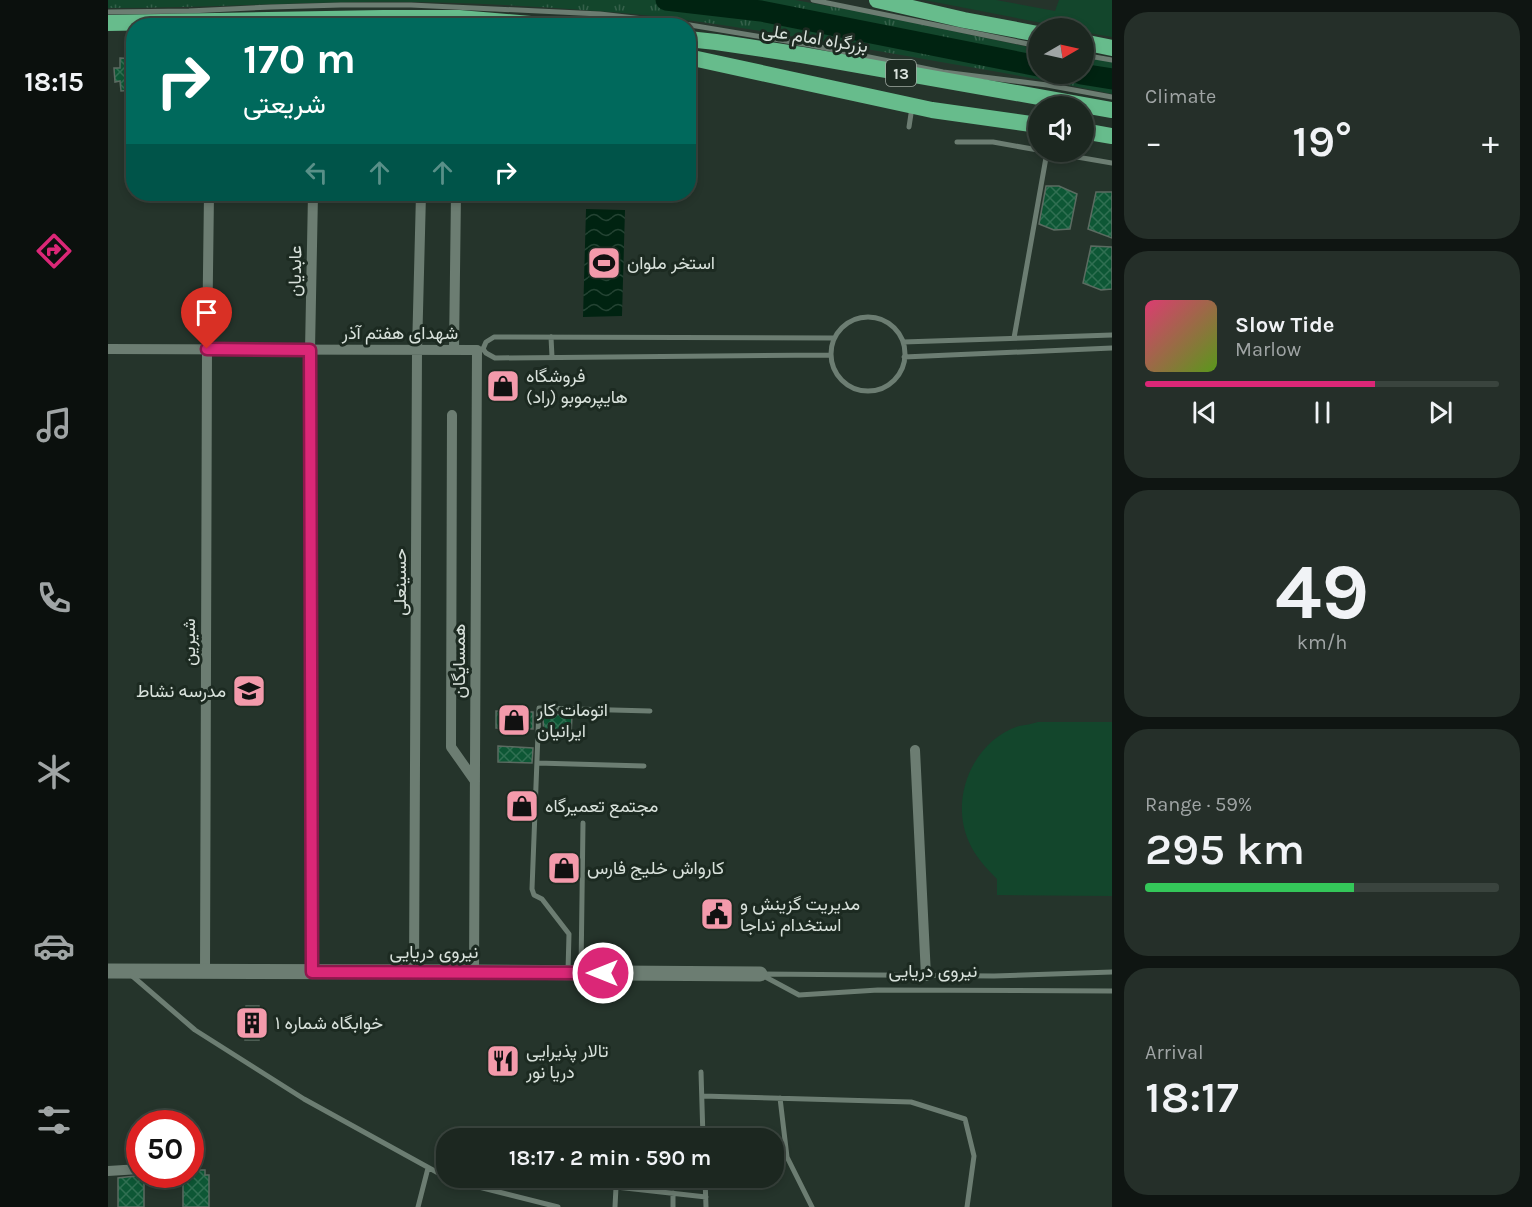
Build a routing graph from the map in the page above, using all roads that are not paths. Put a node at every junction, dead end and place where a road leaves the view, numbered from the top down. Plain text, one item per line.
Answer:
1 (813, 0) edge
2 (877, 0) edge
3 (108, 12) edge
4 (383, 18) edge
5 (459, 18) edge
6 (635, 18) edge
7 (108, 23) edge
8 (126, 23) edge
9 (696, 26) edge
10 (1028, 32) edge
11 (696, 40) edge
12 (1028, 44) edge
13 (1094, 44) edge
14 (1112, 48) edge
15 (1094, 57) edge
16 (696, 59) edge
17 (1112, 60) edge
18 (1112, 97) edge
19 (912, 105) junction
20 (1112, 110) edge
21 (1028, 124) edge
22 (909, 127) dead end
23 (1094, 133) edge
24 (1112, 136) edge
25 (957, 142) dead end
26 (1028, 148) edge
27 (1094, 160) edge
28 (1045, 162) edge
29 (1112, 163) edge
30 (209, 201) edge
31 (313, 201) edge
32 (421, 201) edge
33 (456, 201) edge
34 (1112, 335) edge
35 (551, 337) junction
36 (834, 338) junction
37 (1014, 338) junction
38 (903, 342) junction
39 (1112, 348) edge
40 (108, 349) edge
41 (207, 349) junction
42 (480, 349) junction
43 (310, 350) junction
44 (454, 350) junction
45 (417, 351) junction
46 (830, 355) junction
47 (552, 357) junction
48 (904, 357) junction
49 (452, 416) dead end
50 (650, 711) dead end
51 (915, 750) dead end
52 (537, 763) junction
53 (644, 766) dead end
54 (475, 782) junction
55 (583, 823) dead end
56 (108, 971) edge
57 (127, 971) junction
58 (205, 972) junction
59 (312, 972) junction
60 (414, 972) junction
61 (474, 972) junction
62 (1112, 972) edge
63 (574, 973) junction
64 (760, 974) junction
65 (926, 976) junction
66 (1112, 991) edge
67 (701, 1072) dead end
68 (702, 1096) junction
69 (780, 1098) junction
70 (704, 1128) edge
71 (428, 1168) junction
72 (126, 1170) edge
73 (108, 1171) edge
74 (706, 1188) edge
75 (673, 1193) junction
76 (706, 1197) junction
77 (535, 1204) edge
78 (418, 1207) edge
79 (558, 1207) edge
80 (615, 1207) edge
81 (673, 1207) edge
82 (706, 1207) edge
83 (813, 1207) edge
84 (967, 1207) edge

1 - 12 lane
2 - 10 highway
3 - 6 lane
4 - 5 highway
7 - 8 highway
9 - 18 lane
11 - 20 highway, بزرگراه امام علی / 13
13 - 14 highway
15 - 17 lane
16 - 19 highway
19 - 21 highway
19 - 22 lane
23 - 24 highway
25 - 26 lane
27 - 29 lane
28 - 37 lane
30 - 41 street, شیرین
31 - 43 street, عابدیان
32 - 45 street, حسینعلی
33 - 44 street
34 - 37 lane
35 - 36 lane
35 - 42 lane
35 - 47 lane
36 - 38 lane
36 - 46 lane
37 - 38 lane
38 - 48 lane
39 - 48 lane
40 - 41 street, شهدای هفتم آذر
41 - 43 street, شهدای هفتم آذر
41 - 58 street, شیرین
42 - 44 street, شهدای هفتم آذر
42 - 47 lane
42 - 54 street, همسایگان
43 - 45 street, شهدای هفتم آذر
43 - 59 street, عابدیان
44 - 45 street, شهدای هفتم آذر
45 - 60 street, حسینعلی
46 - 47 lane
46 - 48 lane
49 - 54 street
50 - 52 lane
51 - 65 street
52 - 53 lane
52 - 63 lane
54 - 61 street, همسایگان
55 - 63 lane
56 - 57 main road, نیروی دریایی
57 - 58 main road, نیروی دریایی
57 - 71 lane
58 - 59 main road, نیروی دریایی
59 - 60 main road, نیروی دریایی
60 - 61 main road, نیروی دریایی
61 - 63 main road, نیروی دریایی
62 - 65 lane, نیروی دریایی
63 - 64 main road, نیروی دریایی
64 - 65 lane, نیروی دریایی
64 - 66 lane, نیروی دریایی
67 - 68 lane
68 - 69 lane
68 - 70 lane
69 - 83 lane
69 - 84 lane
71 - 77 lane
71 - 78 lane
72 - 73 street
74 - 76 lane
75 - 76 lane
75 - 80 lane
75 - 81 lane
76 - 82 lane
77 - 79 lane

